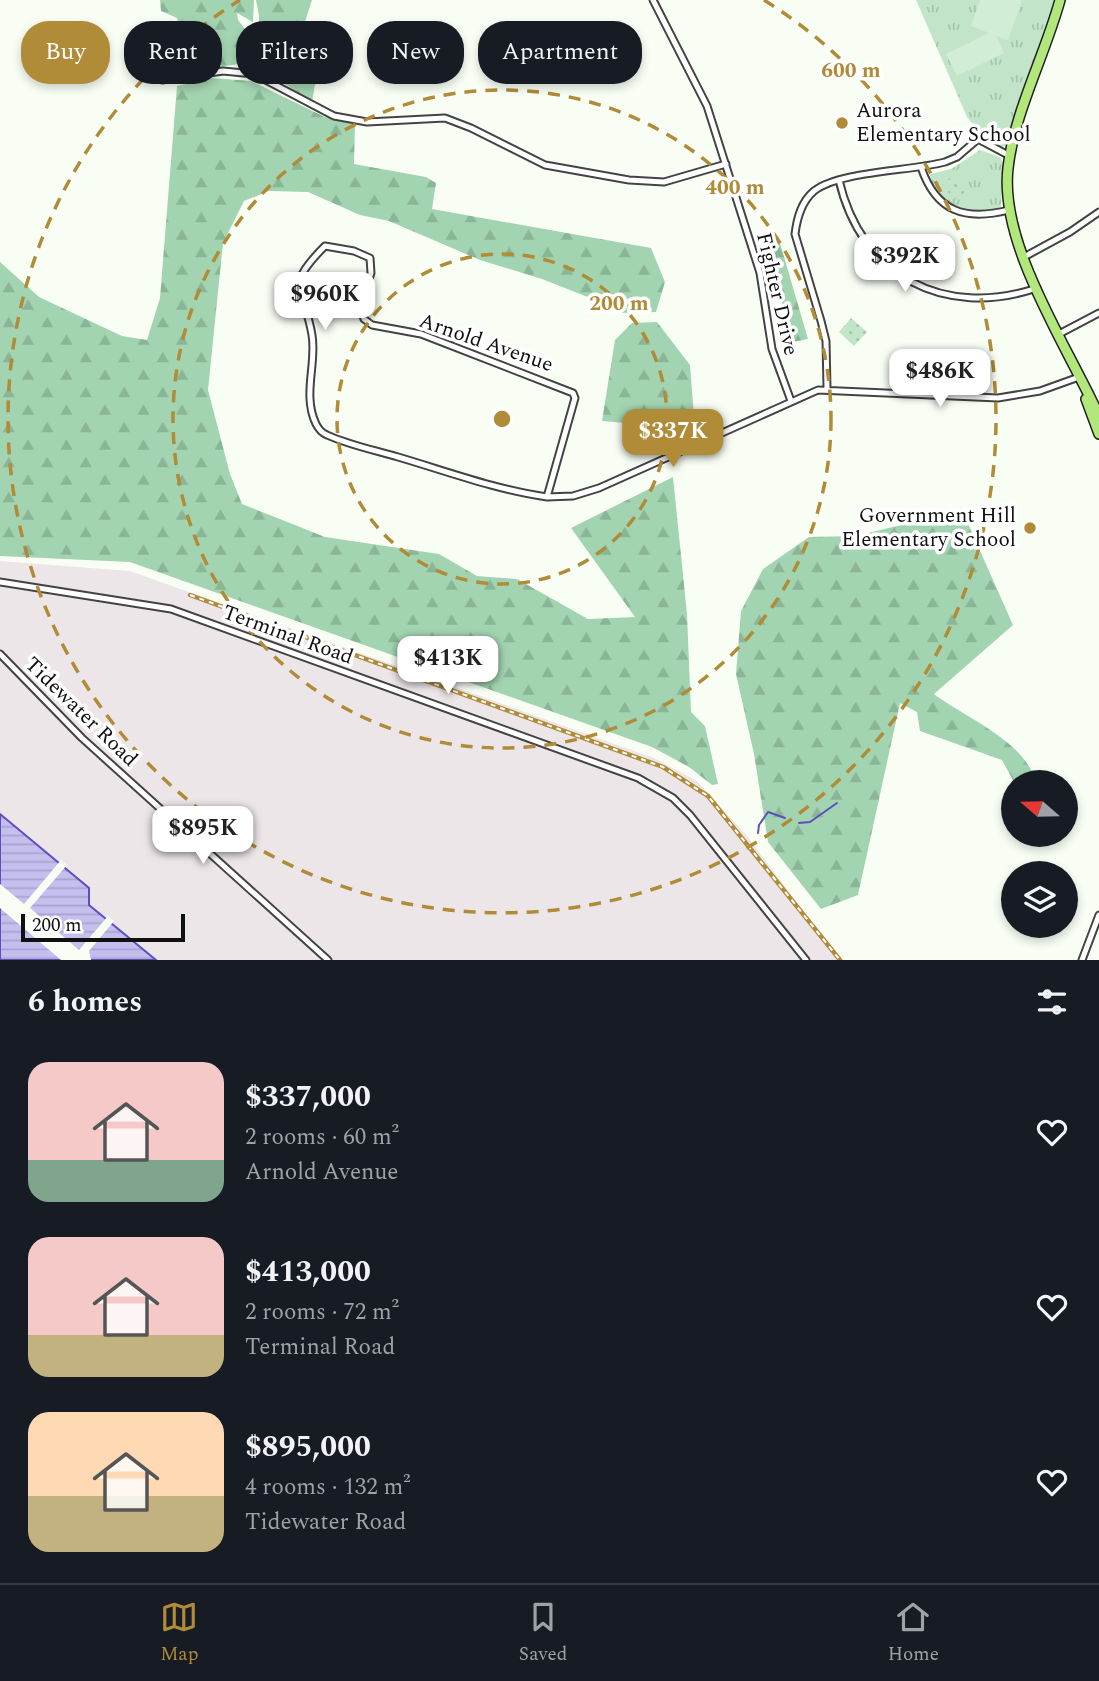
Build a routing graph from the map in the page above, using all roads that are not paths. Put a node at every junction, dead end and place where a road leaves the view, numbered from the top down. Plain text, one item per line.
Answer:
1 (653, 0) edge
2 (1060, 0) edge
3 (222, 71) edge
4 (1010, 156) junction
5 (726, 164) junction
6 (921, 167) junction
7 (839, 180) junction
8 (1009, 210) junction
9 (1099, 212) edge
10 (1024, 257) junction
11 (1037, 288) junction
12 (1099, 313) edge
13 (1059, 334) junction
14 (1079, 377) junction
15 (827, 388) junction
16 (792, 401) junction
17 (1094, 411) edge
18 (1099, 434) edge
19 (547, 497) junction
20 (0, 582) edge
21 (0, 654) edge
22 (1099, 915) edge
23 (1091, 937) junction
24 (1099, 937) edge
25 (328, 960) edge
26 (806, 960) edge
27 (1082, 960) edge

1 - 5 street, Fighter Drive
2 - 4 main road
3 - 5 street
4 - 6 street
4 - 8 main road
5 - 16 street, Fighter Drive
6 - 7 street
6 - 8 street
7 - 11 street
7 - 15 street
8 - 10 main road
9 - 10 street
10 - 11 main road
11 - 13 main road
12 - 13 street
13 - 14 main road
14 - 15 street, Arnold Avenue
14 - 17 main road
15 - 16 street, Arnold Avenue
16 - 19 street, Arnold Avenue
17 - 18 main road
19 - 19 street, Arnold Avenue
20 - 26 street, Terminal Road
21 - 25 street, Tidewater Road
22 - 23 street
23 - 24 street
23 - 27 street

